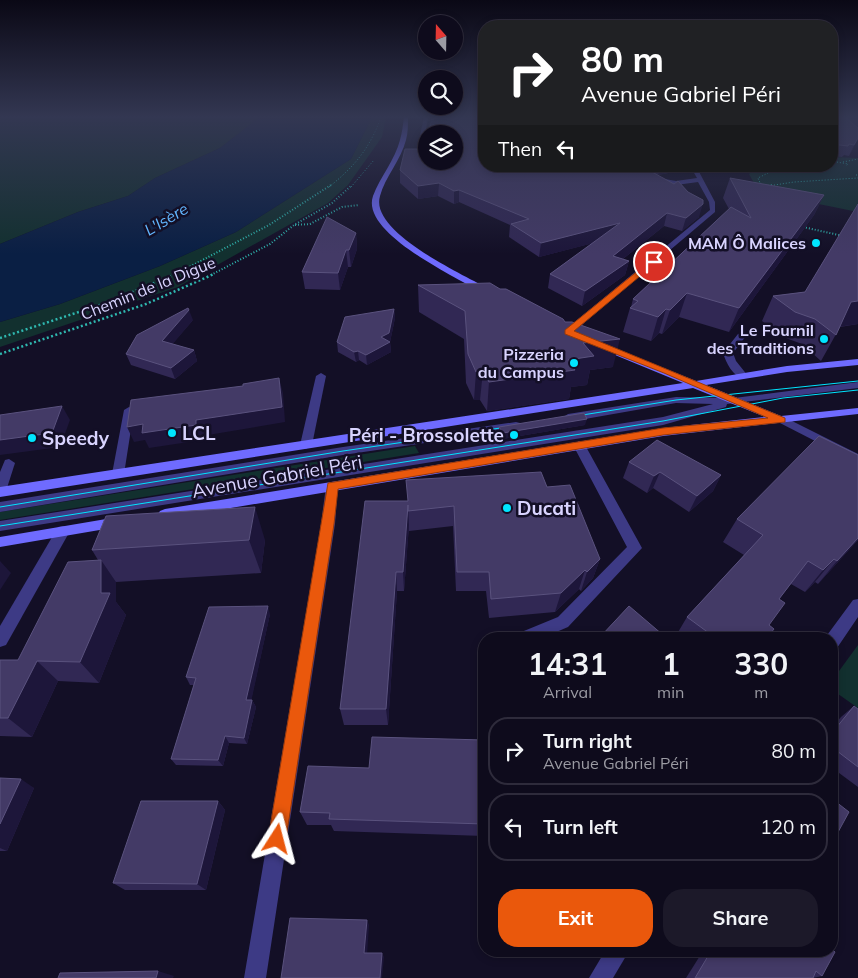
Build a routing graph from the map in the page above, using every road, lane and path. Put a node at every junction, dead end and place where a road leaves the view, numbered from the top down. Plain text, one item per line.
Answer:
1 (355, 163) edge
2 (371, 163) edge
3 (393, 163) edge
4 (845, 163) edge
5 (846, 166) dead end
6 (696, 172) edge
7 (770, 172) edge
8 (857, 176) edge
9 (699, 180) junction
10 (683, 191) edge
11 (332, 202) junction
12 (376, 205) junction
13 (342, 207) junction
14 (294, 225) junction
15 (800, 226) edge
16 (850, 238) edge
17 (495, 297) edge
18 (568, 332) edge
19 (741, 336) dead end
20 (0, 338) edge
21 (595, 343) edge
22 (0, 354) edge
23 (858, 362) edge
24 (321, 376) dead end
25 (743, 376) junction
26 (695, 385) junction
27 (858, 385) edge
28 (734, 401) junction
29 (129, 410) edge
30 (858, 412) edge
31 (558, 419) edge
32 (782, 420) junction
33 (530, 424) edge
34 (306, 445) junction
35 (579, 445) junction
36 (858, 459) edge
37 (9, 463) dead end
38 (118, 474) junction
39 (332, 486) junction
40 (0, 491) edge
41 (0, 507) edge
42 (150, 517) edge
43 (130, 520) edge
44 (0, 526) edge
45 (63, 532) junction
46 (0, 542) edge
47 (858, 605) edge
48 (539, 632) edge
49 (838, 633) edge
50 (0, 640) edge
51 (614, 957) edge
52 (255, 978) edge
53 (600, 978) edge

1 - 20 path
2 - 11 path, Chemin de la Digue
3 - 12 main road
4 - 5 path
6 - 9 street
7 - 8 path
9 - 10 street
9 - 18 street
11 - 13 path
11 - 14 path, Chemin de la Digue
12 - 13 path
12 - 17 main road
13 - 14 path
14 - 22 path, Chemin de la Digue
15 - 16 path
19 - 25 street
21 - 26 main road
23 - 25 main road, Avenue Gabriel Péri
24 - 34 street
25 - 26 main road, Avenue Gabriel Péri
26 - 28 main road
26 - 34 main road, Avenue Gabriel Péri
27 - 28 street, Avenue Gabriel Péri
28 - 31 street, Avenue Gabriel Péri
28 - 32 main road
28 - 44 street, Avenue Gabriel Péri
29 - 38 street
30 - 32 main road, Avenue Gabriel Péri
32 - 35 main road, Avenue Gabriel Péri
32 - 36 street
33 - 41 street, Avenue Gabriel Péri
34 - 38 main road, Avenue Gabriel Péri
35 - 39 main road, Avenue Gabriel Péri
35 - 48 street
37 - 40 street
38 - 40 main road, Avenue Gabriel Péri
39 - 42 main road, Avenue Gabriel Péri
39 - 52 street
43 - 45 main road
45 - 46 main road
45 - 50 street
47 - 49 street
51 - 53 street

